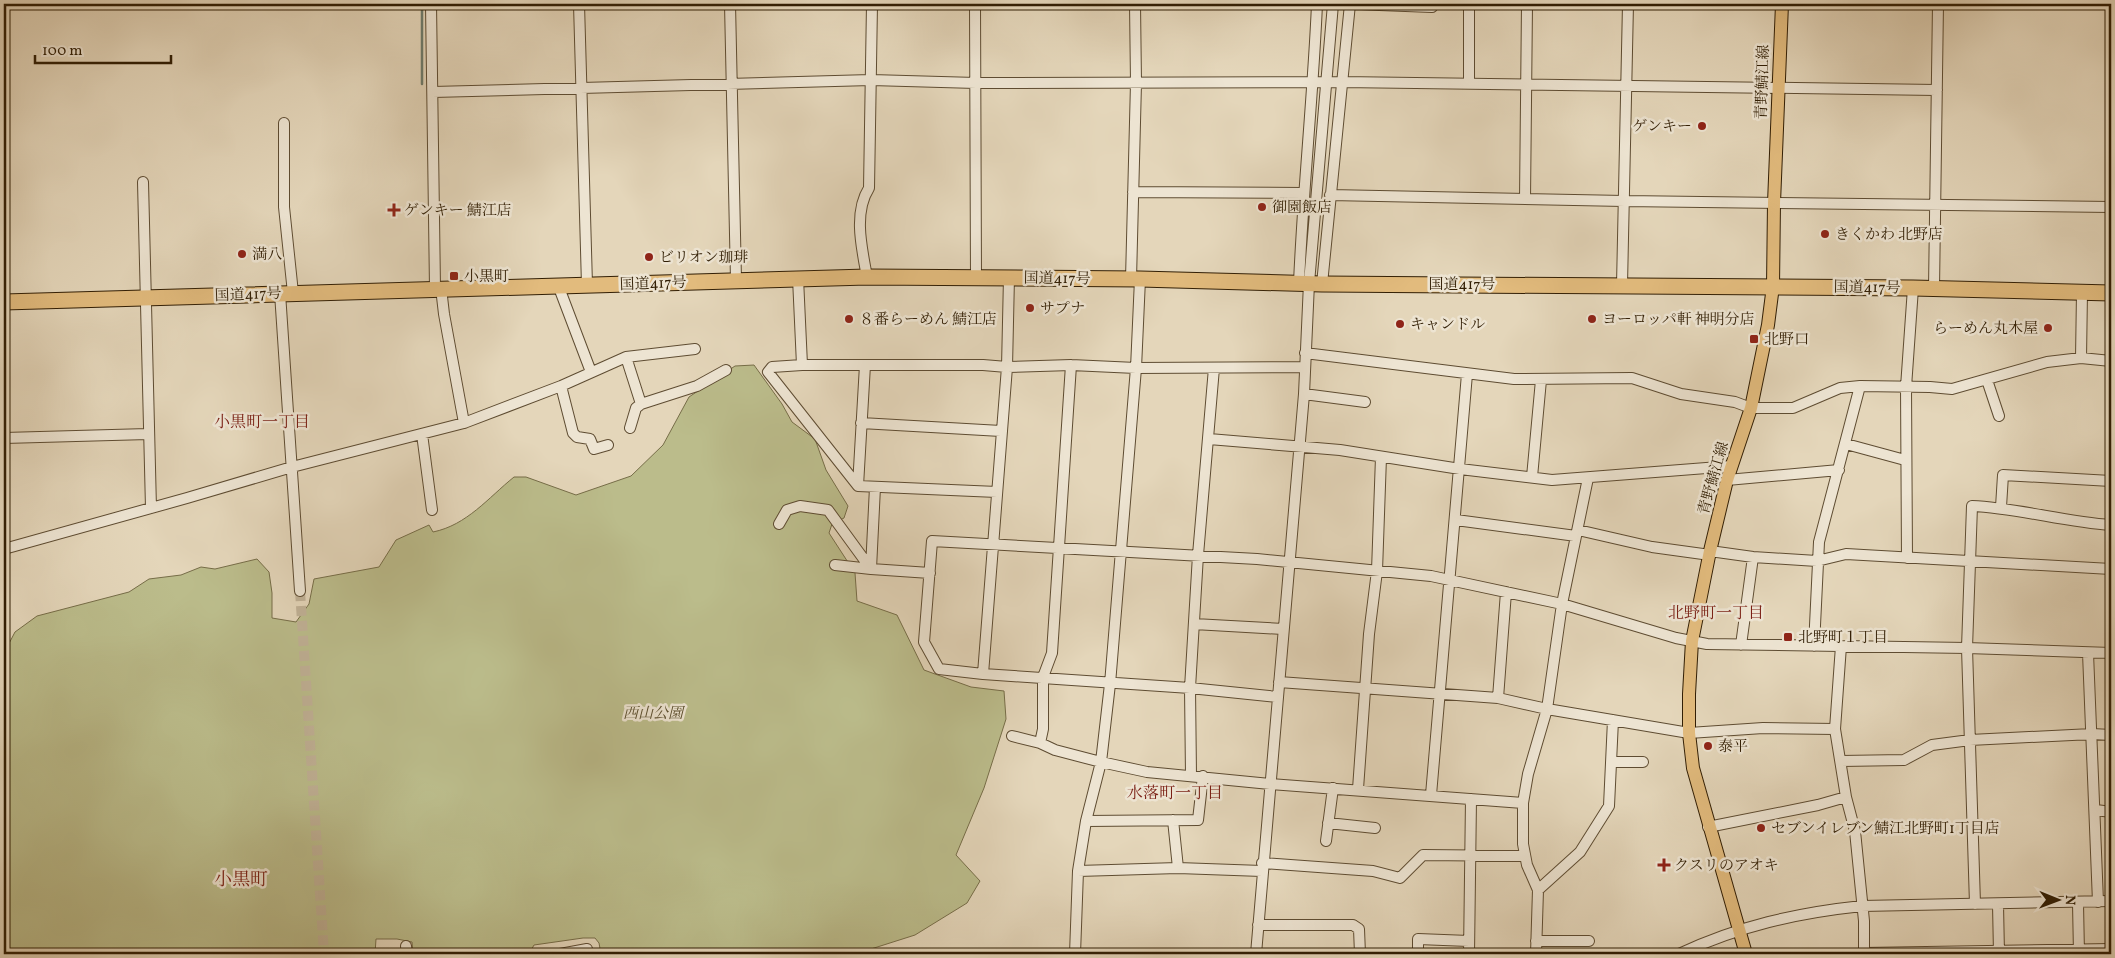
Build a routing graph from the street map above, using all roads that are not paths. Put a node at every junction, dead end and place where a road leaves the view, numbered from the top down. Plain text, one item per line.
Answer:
1 (431, 4) edge
2 (579, 4) edge
3 (730, 4) edge
4 (872, 4) edge
5 (975, 4) edge
6 (1135, 4) edge
7 (1317, 4) edge
8 (1333, 4) edge
9 (1352, 4) edge
10 (1470, 4) edge
11 (1528, 4) edge
12 (1628, 4) edge
13 (1782, 4) edge
14 (1938, 4) edge
15 (1432, 6) dead end
16 (871, 80) junction
17 (1342, 82) junction
18 (976, 83) junction
19 (1136, 83) junction
20 (1314, 83) junction
21 (1326, 83) junction
22 (732, 84) junction
23 (1469, 84) junction
24 (1526, 85) junction
25 (1626, 86) junction
26 (1778, 88) junction
27 (581, 89) junction
28 (1936, 90) junction
29 (433, 92) junction
30 (284, 123) dead end
31 (143, 182) dead end
32 (1133, 192) junction
33 (1303, 193) junction
34 (1330, 195) junction
35 (1525, 199) junction
36 (1624, 201) junction
37 (1774, 203) junction
38 (1935, 205) junction
39 (2111, 207) edge
40 (867, 277) junction
41 (1009, 277) junction
42 (798, 278) junction
43 (976, 278) junction
44 (1136, 279) junction
45 (736, 280) junction
46 (1310, 283) junction
47 (558, 285) junction
48 (587, 285) junction
49 (1622, 285) junction
50 (1773, 286) junction
51 (438, 288) junction
52 (1913, 288) junction
53 (1934, 289) junction
54 (2082, 292) junction
55 (2111, 292) edge
56 (286, 293) junction
57 (145, 298) junction
58 (4, 302) edge
59 (695, 348) dead end
60 (1305, 353) junction
61 (626, 357) junction
62 (2080, 358) junction
63 (2111, 361) edge
64 (802, 365) junction
65 (865, 365) junction
66 (1071, 365) junction
67 (1007, 367) junction
68 (1136, 368) junction
69 (1214, 368) junction
70 (1304, 368) junction
71 (726, 370) dead end
72 (591, 372) junction
73 (1467, 374) junction
74 (1541, 380) junction
75 (1987, 380) junction
76 (561, 386) junction
77 (1860, 386) junction
78 (1906, 387) junction
79 (1304, 394) junction
80 (1364, 402) dead end
81 (641, 404) junction
82 (1751, 408) junction
83 (1999, 416) dead end
84 (464, 423) junction
85 (861, 423) junction
86 (630, 428) dead end
87 (1001, 431) junction
88 (148, 434) junction
89 (422, 434) junction
90 (4, 438) edge
91 (1209, 439) junction
92 (1846, 444) junction
93 (608, 445) dead end
94 (1300, 447) junction
95 (1381, 457) junction
96 (1905, 460) junction
97 (1732, 466) junction
98 (292, 467) junction
99 (1460, 469) junction
100 (1839, 470) junction
101 (1532, 477) junction
102 (1588, 478) junction
103 (1727, 480) junction
104 (2111, 481) edge
105 (858, 486) junction
106 (875, 487) junction
107 (997, 492) junction
108 (2001, 507) junction
109 (151, 508) junction
110 (432, 510) dead end
111 (1456, 520) junction
112 (779, 524) dead end
113 (2111, 525) edge
114 (1577, 533) junction
115 (993, 545) junction
116 (1058, 547) junction
117 (4, 548) edge
118 (1120, 552) junction
119 (1710, 553) junction
120 (1198, 555) junction
121 (1753, 557) junction
122 (1907, 558) junction
123 (1817, 561) junction
124 (1289, 562) junction
125 (1970, 562) junction
126 (835, 565) dead end
127 (871, 569) junction
128 (2111, 569) edge
129 (1377, 571) junction
130 (930, 573) junction
131 (1451, 581) junction
132 (300, 591) tunnel mouth
133 (1506, 592) junction
134 (1562, 604) junction
135 (1194, 624) junction
136 (1283, 629) junction
137 (1692, 641) junction
138 (1741, 644) junction
139 (1814, 646) junction
140 (1841, 646) junction
141 (1967, 648) junction
142 (2088, 653) junction
143 (2111, 653) edge
144 (983, 674) junction
145 (1043, 677) junction
146 (1279, 682) junction
147 (1110, 684) junction
148 (1190, 688) junction
149 (1366, 688) junction
150 (1440, 692) junction
151 (1278, 697) junction
152 (1498, 698) junction
153 (1547, 709) junction
154 (1613, 720) junction
155 (1835, 729) junction
156 (1689, 733) junction
157 (2092, 734) junction
158 (2111, 735) edge
159 (1012, 736) dead end
160 (1970, 740) junction
161 (1040, 743) junction
162 (1841, 761) junction
163 (1101, 762) junction
164 (1612, 762) junction
165 (1643, 762) dead end
166 (1191, 775) junction
167 (1203, 776) junction
168 (1270, 784) junction
169 (1333, 788) junction
170 (1358, 789) junction
171 (1431, 795) junction
172 (1846, 797) junction
173 (1471, 799) junction
174 (1523, 803) junction
175 (2096, 810) junction
176 (2111, 812) edge
177 (1173, 820) junction
178 (1086, 821) junction
179 (1328, 823) junction
180 (1708, 827) junction
181 (1375, 828) dead end
182 (1326, 840) dead end
183 (1470, 856) junction
184 (1525, 856) junction
185 (1262, 867) junction
186 (1178, 868) junction
187 (1078, 871) junction
188 (1538, 890) junction
189 (2111, 901) edge
190 (2098, 902) junction
191 (2078, 903) junction
192 (1975, 904) junction
193 (1998, 904) junction
194 (1862, 906) junction
195 (1258, 925) junction
196 (1738, 930) junction
197 (1469, 941) junction
198 (1536, 941) junction
199 (1589, 941) dead end
200 (2111, 949) edge
201 (1999, 952) edge
202 (2079, 952) edge
203 (1864, 953) edge
204 (560, 954) edge
205 (588, 954) edge
206 (1075, 954) edge
207 (1256, 954) edge
208 (1360, 954) edge
209 (1418, 954) edge
210 (1469, 954) edge
211 (1536, 954) edge
212 (1679, 954) edge
213 (1746, 954) edge

1 - 29 street
2 - 27 street
3 - 22 street
4 - 16 street
5 - 18 street
6 - 19 street
7 - 20 street
8 - 21 street
9 - 15 street
9 - 17 street
10 - 23 street
11 - 24 street
12 - 25 street
13 - 26 main road, 青野鯖江線
14 - 28 street
16 - 18 street
16 - 22 street
16 - 40 street
17 - 21 street
17 - 23 street
17 - 34 street
18 - 19 street
18 - 43 street
19 - 20 street
19 - 32 street
20 - 21 street
20 - 33 street
21 - 46 street
22 - 27 street
22 - 45 street
23 - 24 street
24 - 25 street
24 - 35 street
25 - 26 street
25 - 36 street
26 - 28 street
26 - 37 main road, 青野鯖江線
27 - 29 street
27 - 48 street
28 - 38 street
29 - 51 street
30 - 56 street
31 - 57 street
32 - 33 street
32 - 44 street
33 - 46 street
34 - 35 street
34 - 46 street
35 - 36 street
36 - 37 street
36 - 49 street
37 - 38 street
37 - 50 main road, 青野鯖江線
38 - 39 street
38 - 53 street
40 - 42 highway, 国道417号
40 - 43 highway, 国道417号
41 - 43 highway, 国道417号
41 - 44 highway, 国道417号
41 - 67 street
42 - 45 highway, 国道417号
42 - 64 street
44 - 46 highway, 国道417号
44 - 68 street
45 - 48 highway, 国道417号
46 - 49 highway, 国道417号
46 - 60 street
47 - 48 highway, 国道417号
47 - 51 highway, 国道417号
47 - 72 street
49 - 50 highway, 国道417号
50 - 52 highway, 国道417号
50 - 82 main road, 青野鯖江線
51 - 56 highway, 国道417号
51 - 84 street
52 - 53 highway, 国道417号
52 - 78 street
53 - 54 highway, 国道417号
54 - 55 highway, 国道417号
54 - 62 street
56 - 57 highway, 国道417号
56 - 98 street
57 - 58 highway, 国道417号
57 - 88 street
59 - 61 street
60 - 70 street
60 - 73 street
61 - 72 street
61 - 81 street
62 - 63 street
62 - 75 street
64 - 65 street
64 - 105 street
65 - 67 street
65 - 85 street
66 - 67 street
66 - 68 street
66 - 116 street
67 - 87 street
68 - 69 street
68 - 118 street
69 - 70 street
69 - 91 street
70 - 79 street
71 - 81 street
72 - 76 street
73 - 74 street
73 - 99 street
74 - 82 street
74 - 101 street
75 - 78 street
75 - 83 street
76 - 84 street
76 - 93 street
77 - 78 street
77 - 82 street
77 - 92 street
78 - 96 street
79 - 80 street
79 - 94 street
81 - 86 street
82 - 97 main road, 青野鯖江線
84 - 89 street
85 - 87 street
85 - 105 street
87 - 107 street
88 - 90 street
88 - 109 street
89 - 98 street
89 - 110 street
91 - 94 street
91 - 120 street
92 - 96 street
92 - 100 street
94 - 95 street
94 - 124 street
95 - 99 street
95 - 129 street
96 - 122 street
97 - 102 street
97 - 103 main road, 青野鯖江線
98 - 109 street
98 - 132 street
99 - 101 street
99 - 111 street
100 - 103 street
100 - 123 street
101 - 102 street
102 - 114 street
103 - 119 main road, 青野鯖江線
104 - 108 street
105 - 106 street
106 - 107 street
106 - 127 street
107 - 115 street
108 - 113 street
108 - 125 street
109 - 117 street
111 - 114 street
111 - 131 street
112 - 127 street
114 - 119 street
114 - 134 street
115 - 116 street
115 - 130 street
115 - 144 street
116 - 118 street
116 - 145 street
118 - 120 street
118 - 147 street
119 - 121 street
119 - 137 main road, 青野鯖江線
120 - 124 street
120 - 135 street
121 - 123 street
121 - 138 street
122 - 123 street
122 - 125 street
123 - 139 street
124 - 129 street
124 - 136 street
125 - 128 street
125 - 141 street
126 - 127 street
127 - 130 street
129 - 131 street
129 - 149 street
130 - 144 street
131 - 133 street
131 - 150 street
133 - 134 street
133 - 152 street
134 - 137 street
134 - 153 street
135 - 136 street
135 - 148 street
136 - 146 street
137 - 138 street
137 - 156 main road, 青野鯖江線
138 - 139 street
139 - 140 street
140 - 141 street
140 - 155 street
141 - 142 street
141 - 160 street
142 - 143 street
142 - 157 street
144 - 145 street
145 - 147 street
145 - 161 street
146 - 149 street
146 - 151 street
147 - 148 street
147 - 163 street
148 - 151 street
148 - 166 street
149 - 150 street
149 - 170 street
150 - 152 street
150 - 171 street
151 - 168 street
152 - 153 street
153 - 154 street
153 - 174 street
154 - 156 street
154 - 164 street
155 - 156 street
155 - 162 street
156 - 180 main road, 青野鯖江線
157 - 158 street
157 - 160 street
157 - 175 street
159 - 161 street
160 - 162 street
160 - 192 street
161 - 163 street
162 - 172 street
163 - 166 street
163 - 178 street
164 - 165 street
164 - 188 street
166 - 167 street
167 - 168 street
167 - 177 street
168 - 169 street
168 - 185 street
169 - 170 street
169 - 179 street
170 - 171 street
171 - 173 street
172 - 180 street
172 - 194 street
173 - 174 street
173 - 183 street
174 - 184 street
175 - 176 street
175 - 190 street
177 - 178 street
177 - 186 street
178 - 187 street
179 - 181 street
179 - 182 street
180 - 196 main road, 青野鯖江線
183 - 184 street
183 - 185 street
183 - 197 street
184 - 188 street
185 - 186 street
185 - 195 street
186 - 187 street
187 - 206 street
188 - 198 street
189 - 190 street
190 - 191 street
191 - 193 street
191 - 202 street
192 - 193 street
192 - 194 street
193 - 201 street
194 - 196 street
194 - 203 street
195 - 207 street
195 - 208 street
196 - 212 street
196 - 213 main road, 青野鯖江線
197 - 209 street
197 - 210 street
198 - 199 street
198 - 211 street
200 - 202 street
201 - 202 street
201 - 203 street
204 - 205 street

